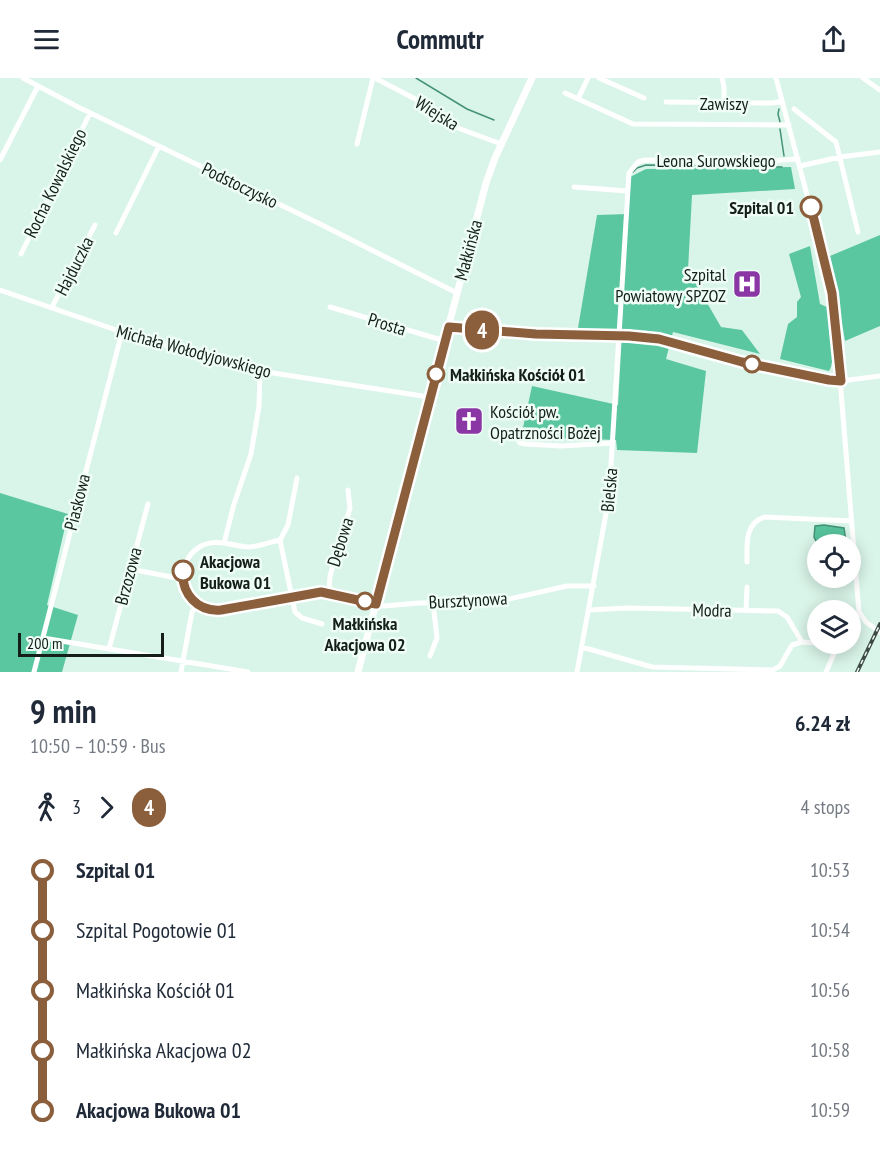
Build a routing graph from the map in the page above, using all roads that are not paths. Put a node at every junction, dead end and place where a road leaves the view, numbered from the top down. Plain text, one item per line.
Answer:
1 (23, 78) edge
2 (374, 78) edge
3 (588, 78) edge
4 (599, 78) edge
5 (722, 78) edge
6 (776, 78) edge
7 (863, 78) edge
8 (531, 79) edge
9 (38, 86) junction
10 (880, 90) edge
11 (565, 93) dead end
12 (644, 98) dead end
13 (578, 99) junction
14 (782, 101) junction
15 (666, 102) dead end
16 (724, 103) junction
17 (794, 109) dead end
18 (90, 113) junction
19 (789, 125) junction
20 (357, 144) dead end
21 (501, 144) junction
22 (159, 146) junction
23 (880, 152) edge
24 (840, 157) junction
25 (0, 160) edge
26 (799, 163) junction
27 (635, 165) joint
28 (574, 187) dead end
29 (627, 191) junction
30 (95, 225) dead end
31 (116, 232) dead end
32 (858, 232) dead end
33 (21, 254) dead end
34 (0, 290) edge
35 (457, 293) junction
36 (52, 307) junction
37 (330, 307) dead end
38 (449, 327) junction
39 (122, 332) junction
40 (620, 336) junction
41 (445, 341) junction
42 (260, 371) junction
43 (880, 376) edge
44 (841, 381) junction
45 (429, 397) junction
46 (517, 438) dead end
47 (612, 443) junction
48 (297, 478) dead end
49 (348, 490) dead end
50 (148, 504) dead end
51 (852, 521) junction
52 (280, 540) junction
53 (224, 543) junction
54 (747, 562) dead end
55 (130, 569) junction
56 (182, 579) junction
57 (594, 586) junction
58 (747, 587) dead end
59 (329, 593) junction
60 (291, 597) junction
61 (859, 600) edge
62 (433, 603) junction
63 (376, 604) junction
64 (197, 605) junction
65 (590, 610) junction
66 (746, 610) junction
67 (861, 614) edge
68 (322, 624) dead end
69 (880, 632) edge
70 (44, 638) junction
71 (802, 642) junction
72 (807, 642) edge
73 (582, 647) junction
74 (109, 649) junction
75 (834, 654) edge
76 (430, 656) dead end
77 (183, 662) junction
78 (642, 669) edge
79 (723, 670) edge
80 (34, 672) edge
81 (181, 672) edge
82 (248, 672) edge
83 (358, 672) edge
84 (577, 672) edge
85 (826, 672) edge

1 - 9 street, Podstoczysko
2 - 20 street
2 - 21 street, Wiejska
3 - 13 street
4 - 12 street
5 - 16 street
6 - 14 street
7 - 10 street
8 - 21 main road, Małkińska
9 - 18 street, Podstoczysko
9 - 25 street
11 - 13 street
13 - 19 street
14 - 16 street, Zawiszy
14 - 19 street
15 - 16 street, Zawiszy
17 - 24 street
18 - 22 street, Podstoczysko
18 - 33 street, Rocha Kowalskiego
19 - 26 street
21 - 35 main road, Małkińska
22 - 31 street
22 - 35 street, Podstoczysko
23 - 24 street, Leona Surowskiego
24 - 26 street, Leona Surowskiego
24 - 32 street
26 - 27 street, Leona Surowskiego
26 - 44 street
27 - 29 street, Bielska
28 - 29 street
29 - 40 street, Bielska
30 - 36 street, Hajduczka
34 - 36 street, Michała Wołodyjowskiego
35 - 38 main road, Małkińska
36 - 39 street, Michała Wołodyjowskiego
37 - 41 street, Prosta
38 - 40 street
38 - 41 main road, Małkińska
39 - 42 street, Michała Wołodyjowskiego
39 - 70 street, Piaskowa
40 - 44 street
40 - 47 street, Bielska
41 - 45 main road, Małkińska
42 - 45 street, Michała Wołodyjowskiego
42 - 53 street
43 - 44 street
44 - 51 street
45 - 63 main road, Małkińska
46 - 47 street
47 - 57 street, Bielska
48 - 52 street
49 - 59 street, Dębowa
50 - 55 street, Brzozowa
51 - 54 street
51 - 61 street
52 - 53 street
52 - 60 street
53 - 56 street
55 - 56 street
55 - 74 street, Brzozowa
56 - 64 street
57 - 62 street, Bursztynowa
57 - 65 street, Bielska
58 - 66 street
59 - 60 street, Bursztynowa
59 - 63 street, Bursztynowa
60 - 64 street, Bursztynowa
60 - 68 street
62 - 63 street, Bursztynowa
62 - 76 street
63 - 83 main road, Małkińska
64 - 77 street
65 - 66 street, Modra
65 - 73 street, Bielska
66 - 71 street, Modra
67 - 69 street
70 - 74 street
70 - 80 street, Piaskowa
71 - 72 street
71 - 79 street
73 - 78 street
73 - 84 street, Bielska
74 - 77 street
75 - 85 street
77 - 81 street
77 - 82 street
78 - 79 street

